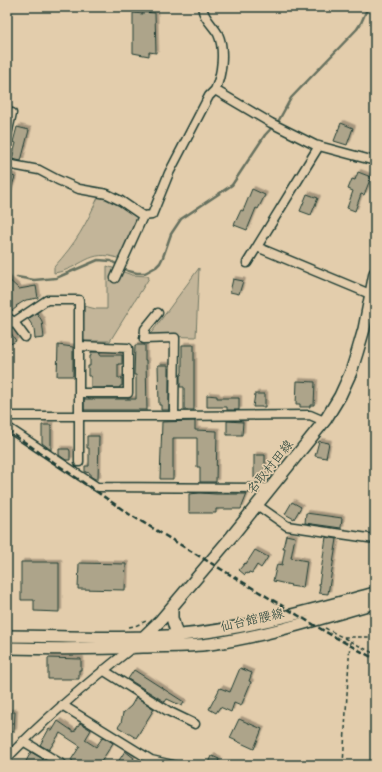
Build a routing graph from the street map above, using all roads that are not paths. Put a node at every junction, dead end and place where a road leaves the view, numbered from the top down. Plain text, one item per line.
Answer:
1 (202, 7) edge
2 (215, 90) junction
3 (7, 112) edge
4 (7, 135) edge
5 (319, 146) junction
6 (375, 161) edge
7 (7, 164) edge
8 (142, 216) junction
9 (257, 247) junction
10 (247, 263) dead end
11 (373, 271) edge
12 (116, 278) dead end
13 (370, 294) junction
14 (158, 313) dead end
15 (9, 322) edge
16 (25, 337) dead end
17 (79, 346) junction
18 (79, 393) junction
19 (7, 416) edge
20 (79, 416) junction
21 (174, 416) junction
22 (324, 421) junction
23 (7, 427) edge
24 (79, 462) dead end
25 (271, 488) junction
26 (257, 506) junction
27 (375, 539) edge
28 (375, 593) edge
29 (375, 603) edge
30 (172, 606) junction
31 (177, 635) junction
32 (7, 636) edge
33 (143, 636) junction
34 (7, 648) edge
35 (132, 648) junction
36 (103, 670) junction
37 (62, 705) junction
38 (195, 724) dead end
39 (23, 741) junction
40 (7, 758) edge
41 (63, 765) edge
42 (173, 765) edge

1 - 2 street
2 - 5 street
2 - 8 street
3 - 4 street
5 - 6 street
5 - 9 street
7 - 8 street
8 - 12 street
9 - 10 street
9 - 13 street
11 - 13 main road, 名取村田線
13 - 22 main road, 名取村田線
14 - 21 street
15 - 16 street
15 - 17 street
17 - 18 street
17 - 18 street
18 - 20 street
19 - 20 street
20 - 21 street
20 - 24 street
21 - 22 street
22 - 25 main road, 名取村田線
23 - 25 street
25 - 26 main road, 名取村田線
26 - 27 street
26 - 30 main road, 名取村田線
28 - 31 main road, 仙台館腰線
29 - 35 main road, 仙台館腰線
30 - 31 main road
30 - 33 main road, 名取村田線
31 - 33 main road, 仙台館腰線
32 - 33 main road, 仙台館腰線
33 - 35 main road, 名取村田線
34 - 35 main road, 仙台館腰線
35 - 36 street
36 - 37 street
36 - 38 street
37 - 39 street
37 - 42 street
39 - 40 street
39 - 41 street

